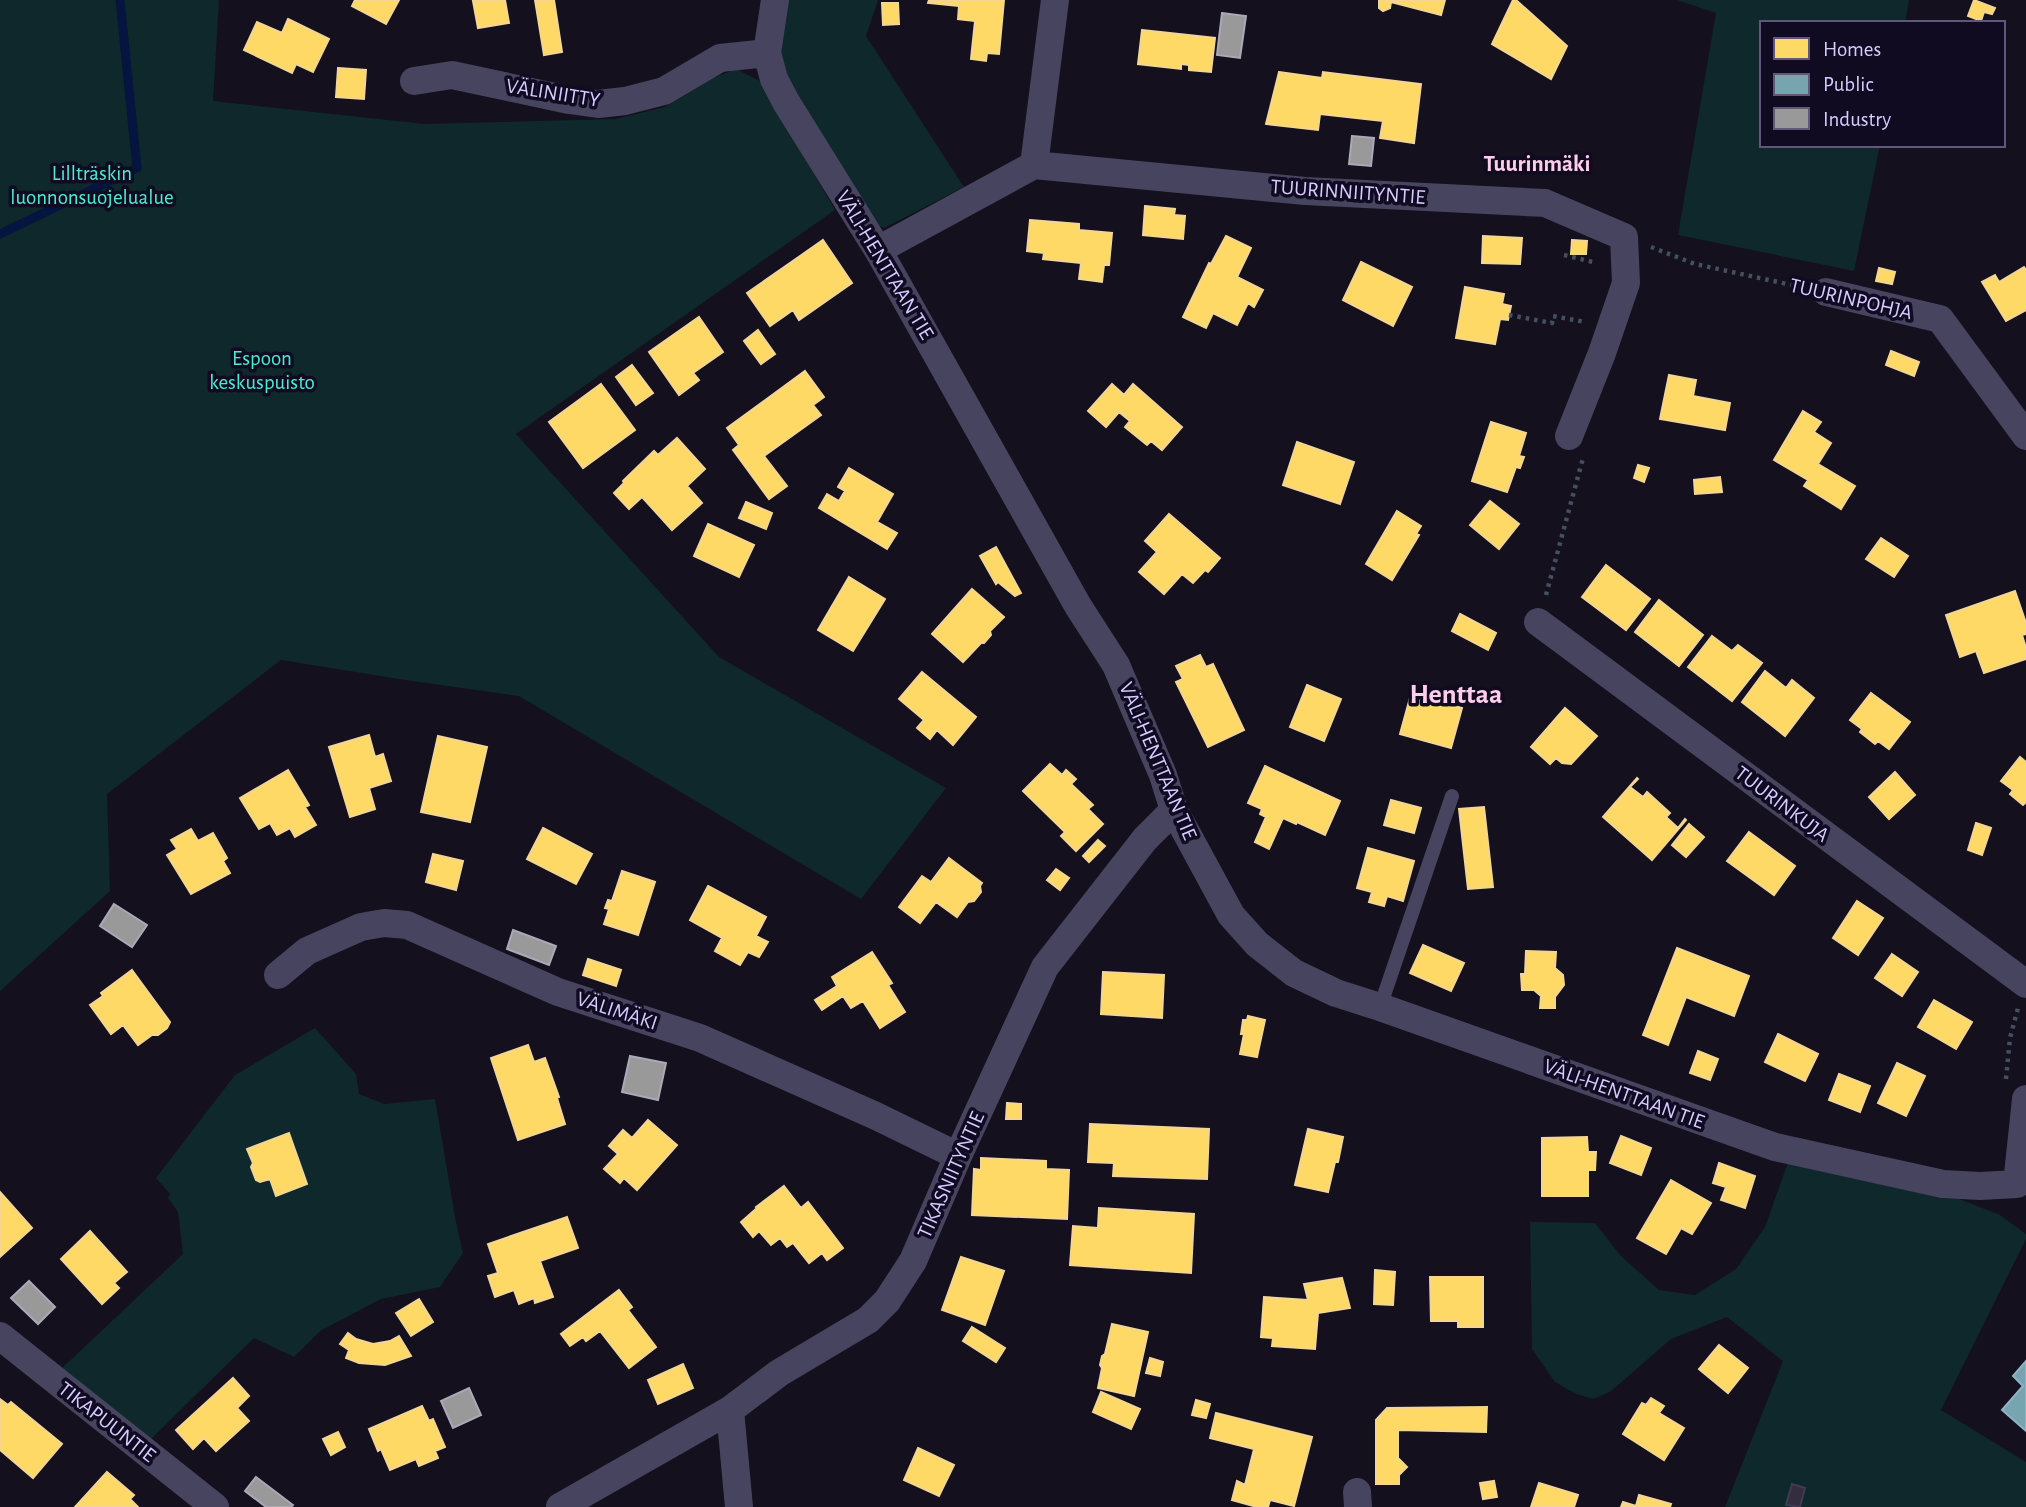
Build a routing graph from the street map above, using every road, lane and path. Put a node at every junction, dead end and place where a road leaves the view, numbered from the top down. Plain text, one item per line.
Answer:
1 (775, 0) edge
2 (1055, 0) edge
3 (766, 53) junction
4 (414, 81) dead end
5 (1034, 165) junction
6 (1624, 237) junction
7 (878, 250) junction
8 (1564, 255) dead end
9 (1597, 275) dead end
10 (1826, 292) joint
11 (1590, 311) dead end
12 (1509, 315) dead end
13 (1569, 436) joint
14 (2026, 436) edge
15 (1538, 622) joint
16 (1452, 796) dead end
17 (1174, 810) junction
18 (278, 975) dead end
19 (2023, 994) edge
20 (1380, 1007) junction
21 (2020, 1105) edge
22 (958, 1156) junction
23 (2021, 1192) edge
24 (0, 1336) edge
25 (730, 1409) junction
26 (215, 1507) edge
27 (560, 1507) edge
28 (739, 1507) edge

1 - 3 street, VÄLI-HENTTAAN TIE
2 - 5 street
3 - 4 street, VÄLINIITTY
3 - 7 street, VÄLI-HENTTAAN TIE
5 - 6 street, TUURINNIITYNTIE
5 - 7 street
6 - 10 path, TUURINPOHJA
6 - 13 street
7 - 17 street, VÄLI-HENTTAAN TIE
8 - 9 path
10 - 14 street, TUURINPOHJA
11 - 12 path
13 - 15 path
15 - 19 street, TUURINKUJA
16 - 20 lane
17 - 20 street, VÄLI-HENTTAAN TIE
17 - 22 street, TIKASNIITYNTIE
18 - 22 street, VÄLIMÄKI
19 - 21 path
20 - 23 street, VÄLI-HENTTAAN TIE
21 - 23 street
22 - 25 street, TIKASNIITYNTIE
24 - 26 street, TIKAPUUNTIE
25 - 27 street
25 - 28 street

